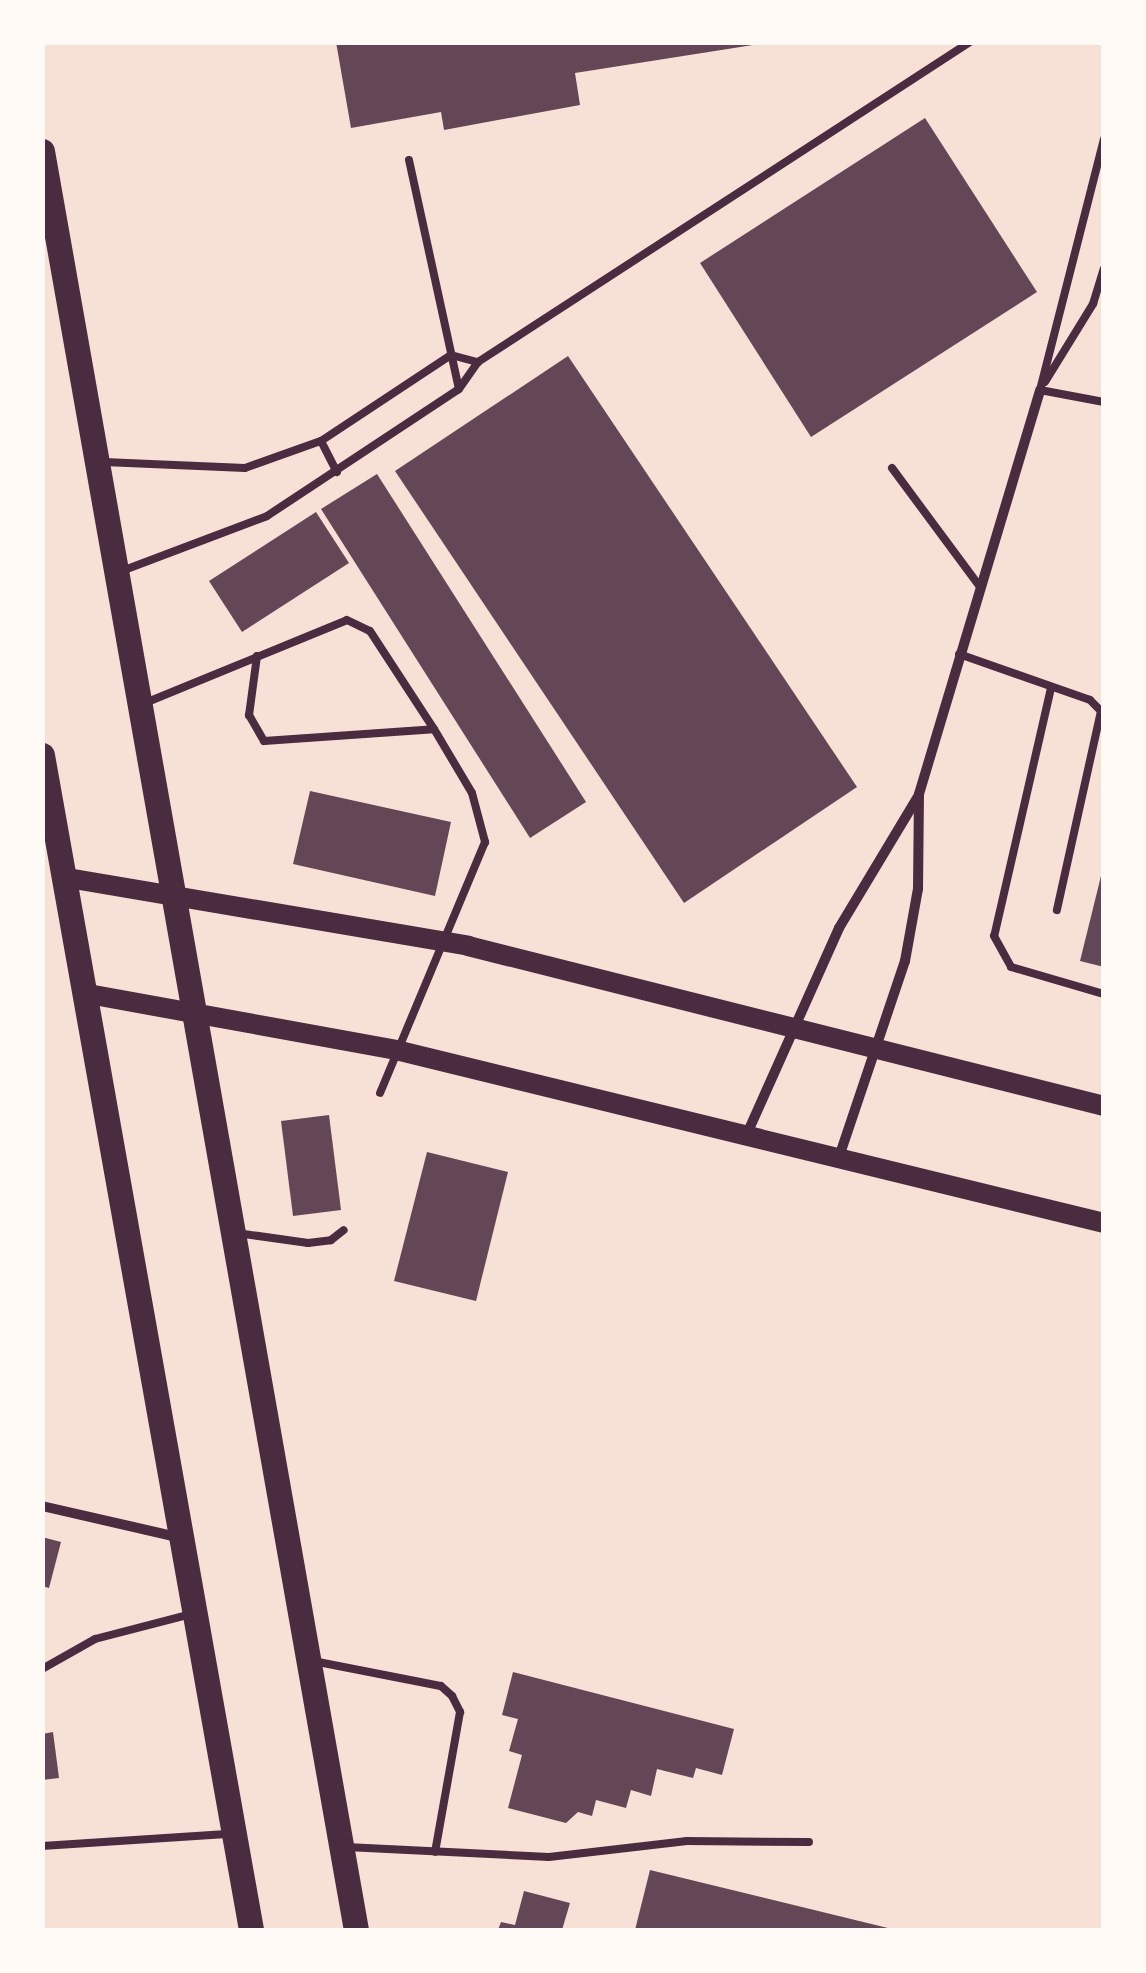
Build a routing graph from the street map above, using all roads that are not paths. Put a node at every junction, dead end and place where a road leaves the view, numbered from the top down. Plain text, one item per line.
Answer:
1 (970, 42) edge
2 (1104, 139) edge
3 (42, 151) edge
4 (409, 160) dead end
5 (1104, 268) edge
6 (451, 355) junction
7 (478, 362) junction
8 (460, 389) junction
9 (1040, 390) junction
10 (1104, 402) edge
11 (320, 441) junction
12 (96, 462) junction
13 (892, 468) dead end
14 (337, 472) junction
15 (115, 573) junction
16 (980, 587) junction
17 (959, 654) junction
18 (257, 656) junction
19 (1051, 688) junction
20 (138, 706) junction
21 (434, 728) junction
22 (42, 755) edge
23 (919, 794) junction
24 (62, 877) junction
25 (170, 894) junction
26 (1057, 910) dead end
27 (445, 941) junction
28 (83, 993) junction
29 (1104, 994) edge
30 (190, 1014) junction
31 (793, 1025) junction
32 (880, 1048) junction
33 (396, 1050) junction
34 (380, 1093) dead end
35 (1104, 1106) edge
36 (744, 1139) junction
37 (839, 1157) junction
38 (1104, 1223) edge
39 (344, 1230) dead end
40 (232, 1232) junction
41 (42, 1506) edge
42 (177, 1537) junction
43 (192, 1614) junction
44 (308, 1660) junction
45 (42, 1669) edge
46 (233, 1833) junction
47 (809, 1842) dead end
48 (42, 1846) edge
49 (342, 1847) junction
50 (436, 1852) junction
51 (251, 1930) edge
52 (356, 1930) edge

1 - 7 lane
2 - 9 lane
3 - 12 main road
4 - 6 lane
5 - 9 lane
6 - 7 lane
6 - 8 lane
6 - 11 lane
7 - 8 lane
8 - 14 lane
9 - 10 lane
9 - 16 street
11 - 12 lane
11 - 14 lane
12 - 15 main road
13 - 16 lane
14 - 15 lane
15 - 20 main road
16 - 17 street
17 - 19 lane
17 - 23 street
18 - 20 lane
18 - 21 lane
18 - 21 lane
19 - 26 lane
19 - 29 lane
20 - 25 main road
21 - 27 lane
22 - 24 main road
23 - 31 street
23 - 32 street
24 - 25 main road
24 - 28 main road
25 - 27 main road
25 - 30 main road
27 - 31 main road
27 - 33 lane
28 - 30 main road
28 - 42 main road
30 - 33 main road
30 - 40 main road
31 - 32 main road
31 - 36 street
32 - 35 main road
32 - 37 street
33 - 34 lane
33 - 36 main road
36 - 37 main road
37 - 38 main road
39 - 40 lane
40 - 44 main road
41 - 42 street
42 - 43 main road
43 - 45 lane
43 - 46 main road
44 - 49 main road
44 - 50 lane
46 - 48 lane
46 - 51 main road
47 - 50 lane
49 - 50 lane
49 - 52 main road

